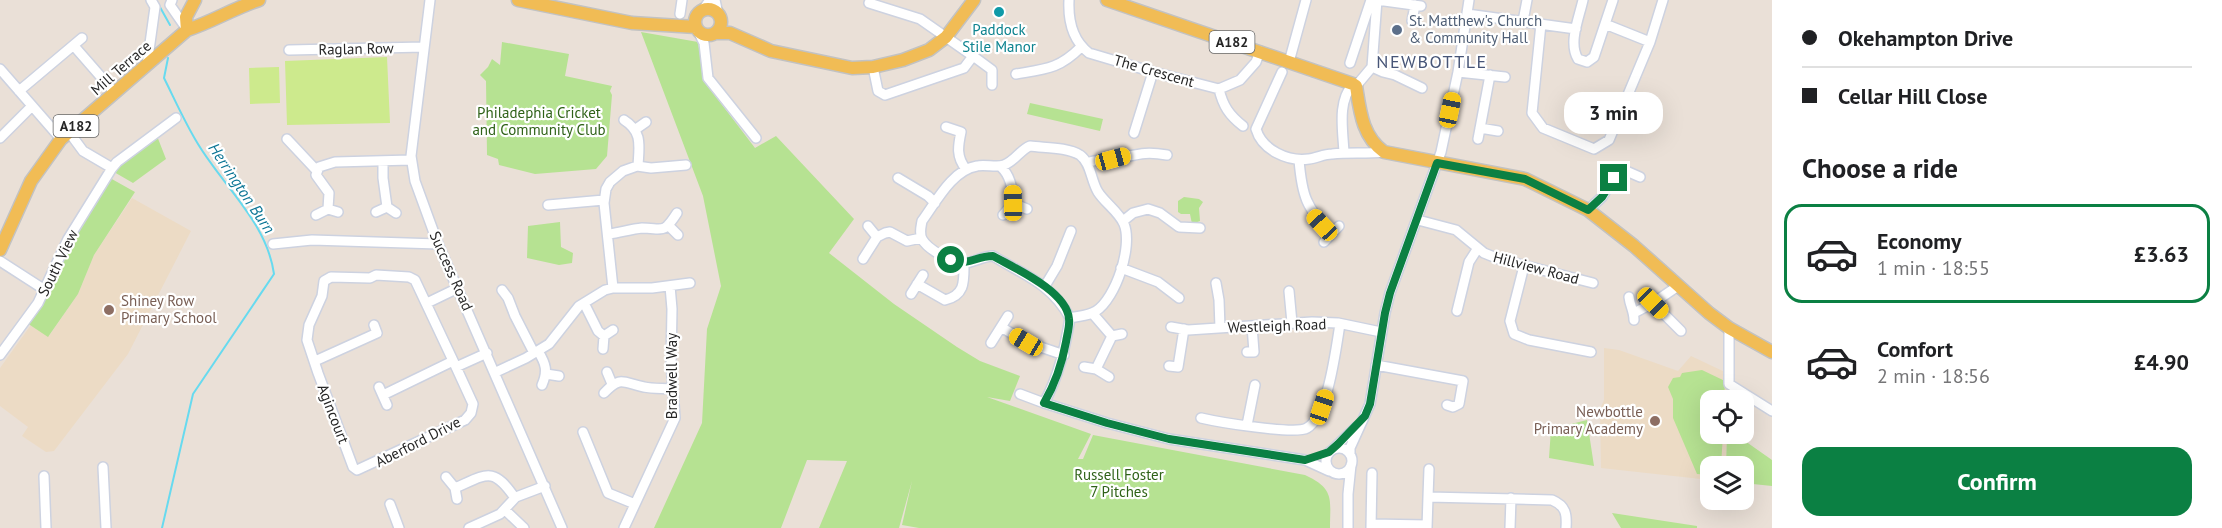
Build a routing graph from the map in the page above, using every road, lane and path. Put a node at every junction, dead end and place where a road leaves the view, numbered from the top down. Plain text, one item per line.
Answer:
1 (151, 0) edge
2 (172, 0) edge
3 (195, 0) edge
4 (259, 0) edge
5 (430, 0) edge
6 (518, 0) edge
7 (682, 0) edge
8 (710, 0) edge
9 (715, 0) edge
10 (974, 0) edge
11 (1070, 0) edge
12 (1107, 0) edge
13 (1306, 0) edge
14 (1371, 0) edge
15 (1377, 0) edge
16 (1468, 0) edge
17 (1527, 0) edge
18 (1583, 0) edge
19 (1613, 0) edge
20 (1663, 0) edge
21 (244, 2) edge
22 (869, 3) dead end
23 (680, 14) dead end
24 (1467, 14) junction
25 (719, 15) junction
26 (698, 21) junction
27 (1412, 21) dead end
28 (1523, 21) junction
29 (1541, 24) junction
30 (1605, 24) junction
31 (1576, 29) junction
32 (187, 30) junction
33 (713, 34) junction
34 (946, 37) junction
35 (82, 38) dead end
36 (746, 38) junction
37 (1650, 42) junction
38 (74, 46) junction
39 (424, 47) junction
40 (1081, 47) junction
41 (289, 50) dead end
42 (1260, 51) junction
43 (973, 56) junction
44 (706, 59) junction
45 (1350, 63) dead end
46 (147, 65) junction
47 (873, 67) junction
48 (1286, 67) junction
49 (1372, 67) junction
50 (0, 69) edge
51 (1153, 72) junction
52 (1458, 72) junction
53 (1016, 74) dead end
54 (1490, 75) junction
55 (1505, 77) dead end
56 (992, 85) dead end
57 (1354, 85) junction
58 (1422, 88) dead end
59 (1219, 89) junction
60 (19, 91) junction
61 (115, 93) junction
62 (32, 106) junction
63 (176, 117) dead end
64 (624, 120) dead end
65 (646, 122) dead end
66 (1243, 126) dead end
67 (946, 127) dead end
68 (1480, 128) junction
69 (636, 129) junction
70 (1498, 131) dead end
71 (1134, 133) dead end
72 (65, 136) junction
73 (0, 138) edge
74 (756, 138) dead end
75 (287, 139) dead end
76 (1478, 139) dead end
77 (1384, 152) junction
78 (1344, 153) junction
79 (1167, 155) dead end
80 (411, 160) junction
81 (1299, 160) junction
82 (383, 161) junction
83 (1087, 163) junction
84 (1437, 163) junction
85 (686, 165) dead end
86 (638, 166) junction
87 (1001, 167) junction
88 (112, 168) junction
89 (966, 170) junction
90 (317, 171) junction
91 (918, 177) dead end
92 (1640, 177) dead end
93 (898, 178) dead end
94 (912, 187) junction
95 (604, 200) junction
96 (935, 203) junction
97 (1013, 203) junction
98 (562, 204) junction
99 (548, 205) dead end
100 (387, 207) junction
101 (328, 209) junction
102 (1027, 209) dead end
103 (1588, 210) junction
104 (338, 212) dead end
105 (376, 212) dead end
106 (396, 213) dead end
107 (676, 213) dead end
108 (1003, 214) dead end
109 (316, 215) dead end
110 (563, 216) dead end
111 (1186, 217) dead end
112 (1418, 220) junction
113 (1123, 221) junction
114 (668, 225) junction
115 (868, 226) dead end
116 (1339, 226) dead end
117 (1186, 227) junction
118 (1200, 228) dead end
119 (1071, 231) dead end
120 (609, 234) junction
121 (1331, 234) junction
122 (678, 235) dead end
123 (877, 237) junction
124 (921, 238) junction
125 (1324, 242) dead end
126 (273, 244) dead end
127 (438, 244) junction
128 (1052, 248) dead end
129 (1478, 248) junction
130 (0, 250) edge
131 (1064, 251) junction
132 (863, 260) dead end
133 (0, 261) edge
134 (964, 264) junction
135 (1524, 267) junction
136 (1122, 268) junction
137 (923, 275) dead end
138 (327, 278) joint
139 (1177, 281) dead end
140 (690, 283) dead end
141 (1216, 283) dead end
142 (1593, 283) dead end
143 (917, 284) junction
144 (670, 286) junction
145 (1045, 286) junction
146 (1678, 286) junction
147 (458, 288) junction
148 (613, 288) junction
149 (45, 290) junction
150 (502, 290) dead end
151 (1170, 290) junction
152 (911, 294) dead end
153 (1287, 296) dead end
154 (1629, 297) dead end
155 (1179, 298) dead end
156 (522, 302) dead end
157 (427, 303) junction
158 (584, 303) junction
159 (1653, 303) junction
160 (512, 305) junction
161 (1457, 311) dead end
162 (1094, 314) junction
163 (1008, 316) dead end
164 (1070, 318) junction
165 (1292, 323) junction
166 (1340, 324) junction
167 (1252, 326) junction
168 (1001, 327) junction
169 (1171, 327) dead end
170 (1220, 328) junction
171 (1729, 328) junction
172 (1184, 329) junction
173 (613, 330) dead end
174 (1681, 331) dead end
175 (377, 332) dead end
176 (1382, 332) junction
177 (1122, 334) dead end
178 (604, 336) junction
179 (1112, 336) junction
180 (991, 343) dead end
181 (603, 349) dead end
182 (536, 352) junction
183 (1254, 352) dead end
184 (1591, 352) dead end
185 (1772, 352) edge
186 (487, 353) junction
187 (0, 355) edge
188 (1064, 355) junction
189 (315, 361) junction
190 (454, 364) junction
191 (1376, 365) junction
192 (1084, 367) dead end
193 (1177, 367) dead end
194 (1096, 369) junction
195 (496, 372) junction
196 (607, 372) dead end
197 (546, 374) junction
198 (559, 376) dead end
199 (1109, 377) dead end
200 (612, 384) junction
201 (542, 385) dead end
202 (1255, 385) dead end
203 (673, 388) junction
204 (604, 393) dead end
205 (1020, 394) dead end
206 (1044, 403) junction
207 (387, 405) dead end
208 (1447, 405) dead end
209 (1772, 411) edge
210 (1205, 415) dead end
211 (1365, 416) junction
212 (1248, 425) junction
213 (583, 432) dead end
214 (1331, 451) junction
215 (1350, 454) junction
216 (1305, 460) junction
217 (1351, 465) junction
218 (103, 467) dead end
219 (353, 467) joint
220 (1429, 469) dead end
221 (1332, 472) junction
222 (1372, 473) dead end
223 (44, 476) dead end
224 (446, 477) dead end
225 (544, 486) junction
226 (455, 488) junction
227 (1348, 494) junction
228 (1428, 497) junction
229 (515, 498) junction
230 (1511, 498) junction
231 (457, 499) dead end
232 (390, 504) dead end
233 (635, 504) junction
234 (506, 510) junction
235 (401, 521) edge
236 (1371, 526) edge
237 (1427, 527) edge
238 (46, 528) edge
239 (106, 528) edge
240 (469, 528) edge
241 (524, 528) edge
242 (562, 528) edge
243 (624, 528) edge
244 (1348, 528) edge
245 (1510, 528) edge
246 (1566, 528) edge

1 - 46 street
2 - 32 street
3 - 32 main road
4 - 21 main road, A182
5 - 39 street, Success Road
6 - 26 main road
7 - 23 street
8 - 26 street
9 - 25 street
10 - 34 main road
11 - 40 street
12 - 42 main road, A182
13 - 48 street
14 - 45 street
15 - 27 street
15 - 49 street
16 - 24 street
17 - 28 street
18 - 31 street
19 - 30 street
20 - 37 street
21 - 32 main road, A182
22 - 34 street
24 - 28 street
24 - 52 street
25 - 26 main road
25 - 33 main road
25 - 36 main road
26 - 33 main road
26 - 44 street
28 - 29 street
29 - 31 street
29 - 37 street
30 - 31 street
30 - 37 street
32 - 46 main road, Mill Terrace / A182
33 - 36 main road
33 - 44 street
34 - 43 street
34 - 47 main road
35 - 38 street
36 - 47 main road
38 - 60 street
38 - 61 street
39 - 41 street, Raglan Row
39 - 80 street, Success Road
40 - 51 street, The Crescent
40 - 53 street
42 - 48 main road, A182
42 - 59 street
43 - 47 street
43 - 56 street
44 - 74 street
46 - 61 main road, Mill Terrace / A182
48 - 57 main road, A182
48 - 81 street
49 - 57 street
49 - 58 street
50 - 60 street
51 - 59 street, The Crescent
51 - 71 street
52 - 54 street
52 - 84 street
54 - 55 street
54 - 68 street
57 - 77 main road
57 - 78 street
59 - 66 street
60 - 62 street
61 - 72 main road, Mill Terrace / A182
62 - 72 street
62 - 73 street
63 - 88 street, South View
64 - 69 street
65 - 69 street
67 - 89 street
68 - 70 street
68 - 76 street
69 - 86 street
72 - 88 street
72 - 130 main road, Mill Terrace / A182
75 - 90 street
77 - 78 street
77 - 84 main road
78 - 81 street
79 - 83 street
80 - 82 street
80 - 127 street, Success Road
81 - 121 street
82 - 90 street
82 - 100 street
83 - 87 street
83 - 113 street
84 - 103 main road
84 - 112 street
85 - 86 street
86 - 95 street
87 - 89 street
87 - 97 street
88 - 149 street, South View
89 - 96 street
90 - 101 street
91 - 94 street
92 - 103 street
93 - 94 street
94 - 96 street
95 - 98 street
95 - 120 street
96 - 124 street
97 - 102 street
97 - 108 street
98 - 99 street
98 - 110 street
100 - 105 street
100 - 106 street
101 - 104 street
101 - 109 street
103 - 146 main road
107 - 114 street
111 - 117 street
112 - 129 street, Hillview Road
112 - 176 street
113 - 117 street
113 - 136 street
114 - 120 street
114 - 122 street
115 - 123 street
116 - 121 street
117 - 118 street
119 - 131 street
120 - 148 street
121 - 125 street
123 - 124 street
123 - 132 street
124 - 134 street
126 - 127 street
127 - 147 street, Success Road
128 - 131 street
129 - 135 street, Hillview Road
129 - 161 street
131 - 145 street
133 - 149 street
134 - 143 street
134 - 145 street
135 - 142 street, Hillview Road
135 - 184 street
136 - 151 street
136 - 162 street
137 - 143 street
138 - 157 street, Aberford Drive
138 - 189 street, Agincourt
139 - 151 street
140 - 144 street
141 - 170 street
143 - 152 street
144 - 148 street
144 - 203 street, Bradwell Way
145 - 164 street
146 - 159 street
146 - 171 main road
147 - 157 street
147 - 186 street, Success Road
148 - 158 street
149 - 187 street, South View
150 - 160 street
151 - 155 street
153 - 165 street
154 - 159 street
156 - 160 street
157 - 190 street, Aberford Drive
158 - 178 street
158 - 182 street
159 - 174 street
160 - 182 street
162 - 164 street
162 - 179 street
163 - 168 street
164 - 188 street
165 - 166 street, Westleigh Road
165 - 167 street, Westleigh Road
166 - 176 street, Westleigh Road
166 - 212 street
167 - 170 street, Westleigh Road
167 - 183 street
168 - 180 street
168 - 188 street
169 - 172 street, Westleigh Road
170 - 172 street, Westleigh Road
171 - 185 main road
171 - 209 street
172 - 193 street
173 - 178 street
175 - 189 street
176 - 191 street
177 - 179 street
178 - 181 street
179 - 194 street
182 - 195 street
182 - 197 street
186 - 190 street
186 - 195 street, Success Road
188 - 206 street
189 - 219 street, Agincourt
190 - 207 street
190 - 219 street, Aberford Drive
191 - 208 street
191 - 211 street
192 - 194 street
194 - 199 street
195 - 225 street, Success Road
196 - 200 street
197 - 198 street
197 - 201 street
200 - 203 street
200 - 204 street
202 - 212 street
203 - 233 street, Bradwell Way
205 - 206 street
206 - 216 street
210 - 212 street
211 - 214 street
211 - 215 street
213 - 233 street
214 - 215 street
214 - 216 street
214 - 221 street
215 - 217 street
216 - 221 street
217 - 221 street
217 - 227 street
218 - 239 street
220 - 228 street
221 - 227 street
222 - 236 street
223 - 238 street
224 - 226 street
225 - 229 street
225 - 242 street, Success Road
226 - 229 street
226 - 231 street
227 - 244 street
228 - 230 street
228 - 237 street
229 - 234 street
230 - 245 street
230 - 246 street
232 - 235 street
233 - 243 street, Bradwell Way
234 - 240 street
234 - 241 street
236 - 237 street

